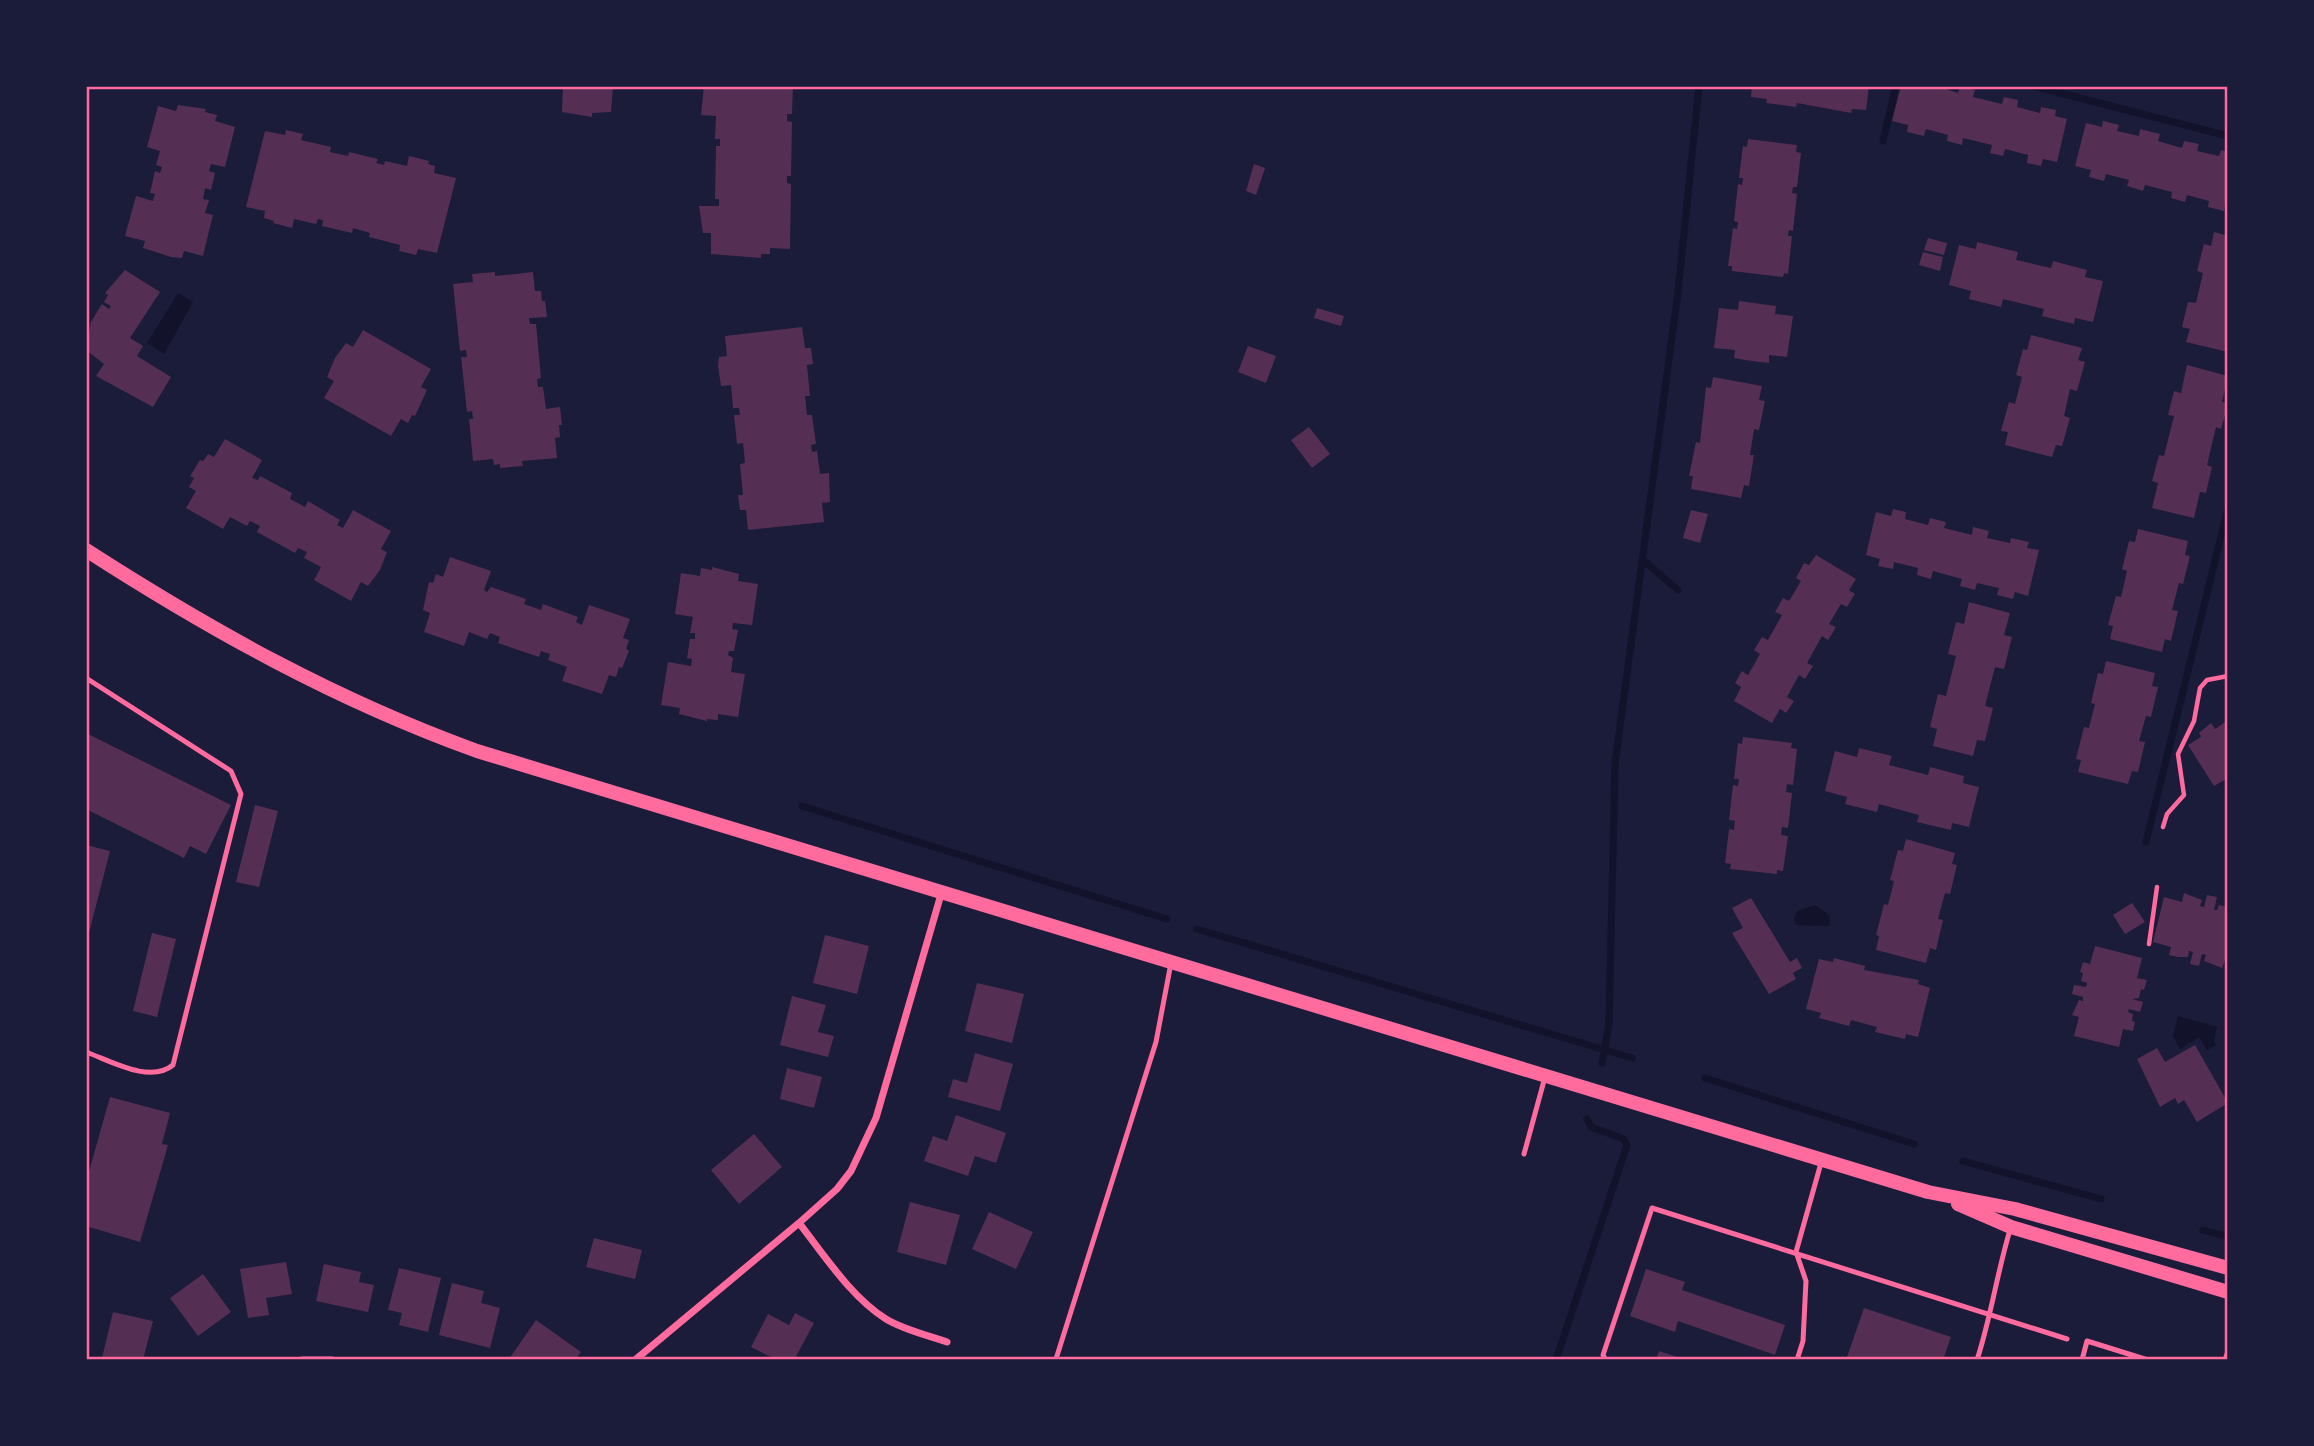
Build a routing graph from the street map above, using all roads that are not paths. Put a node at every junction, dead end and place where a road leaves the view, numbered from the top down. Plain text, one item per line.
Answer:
1 (86, 550) edge
2 (86, 678) edge
3 (942, 891) junction
4 (1171, 961) junction
5 (86, 1052) edge
6 (1546, 1075) junction
7 (1524, 1154) dead end
8 (1822, 1160) junction
9 (1928, 1192) junction
10 (799, 1223) junction
11 (2011, 1227) junction
12 (1796, 1252) junction
13 (2228, 1268) edge
14 (2228, 1292) edge
15 (1991, 1317) junction
16 (2067, 1339) dead end
17 (947, 1342) dead end
18 (2228, 1351) edge
19 (1056, 1359) edge
20 (302, 1360) edge
21 (332, 1360) edge
22 (635, 1360) edge
23 (1606, 1360) edge
24 (1797, 1360) edge
25 (1978, 1360) edge
26 (2082, 1360) edge
27 (2148, 1360) edge
28 (2225, 1360) edge

1 - 3 main road
2 - 5 lane
3 - 4 main road
3 - 10 street
4 - 6 main road
4 - 19 lane
6 - 7 lane
6 - 8 main road
8 - 9 main road
8 - 12 lane
9 - 11 main road
9 - 13 main road
10 - 17 street
10 - 22 street
11 - 14 main road
11 - 15 lane
12 - 15 lane
12 - 23 lane
12 - 24 lane
15 - 16 lane
15 - 25 lane
18 - 28 lane
20 - 21 street
26 - 27 lane

